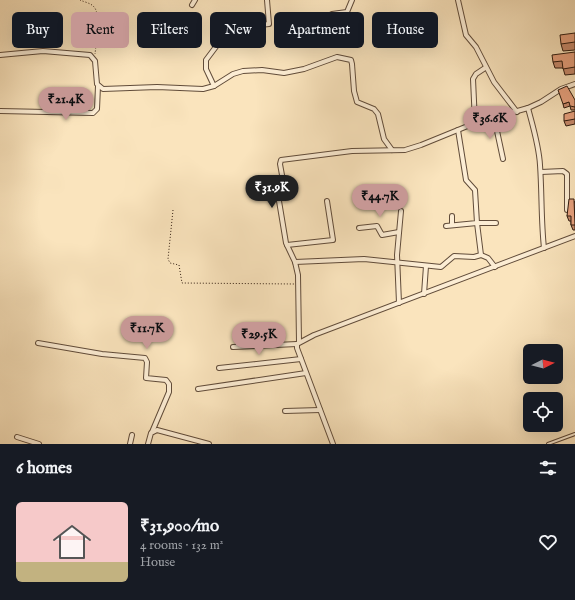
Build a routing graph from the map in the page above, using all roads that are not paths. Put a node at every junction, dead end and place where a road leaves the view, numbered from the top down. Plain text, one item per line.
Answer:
1 (195, 0) edge
2 (267, 0) edge
3 (352, 0) edge
4 (458, 0) edge
5 (192, 6) dead end
6 (347, 12) edge
7 (0, 55) edge
8 (486, 68) junction
9 (575, 84) edge
10 (98, 86) junction
11 (214, 86) junction
12 (528, 108) junction
13 (0, 111) edge
14 (517, 112) junction
15 (494, 117) junction
16 (475, 123) junction
17 (458, 130) junction
18 (392, 150) junction
19 (502, 159) dead end
20 (541, 172) junction
21 (327, 201) dead end
22 (567, 210) edge
23 (401, 211) dead end
24 (452, 216) dead end
25 (477, 223) junction
26 (496, 223) dead end
27 (452, 225) junction
28 (446, 226) dead end
29 (359, 228) dead end
30 (399, 232) junction
31 (575, 236) edge
32 (287, 245) junction
33 (544, 248) junction
34 (481, 255) junction
35 (295, 262) junction
36 (398, 262) junction
37 (426, 266) junction
38 (495, 267) junction
39 (424, 294) junction
40 (399, 303) junction
41 (38, 343) dead end
42 (298, 343) junction
43 (234, 347) dead end
44 (301, 359) junction
45 (219, 368) dead end
46 (306, 373) junction
47 (198, 389) dead end
48 (320, 410) junction
49 (285, 411) dead end
50 (152, 432) junction
51 (575, 434) edge
52 (132, 435) dead end
53 (18, 437) dead end
54 (188, 438) junction
55 (39, 444) edge
56 (130, 444) edge
57 (148, 444) edge
58 (186, 444) edge
59 (209, 444) edge
60 (332, 444) edge
61 (548, 444) edge

1 - 5 street
2 - 11 street
3 - 6 street
4 - 8 street
7 - 10 street
8 - 14 street
8 - 16 street
9 - 12 street
10 - 11 street
10 - 13 street
11 - 18 street
12 - 14 street
12 - 20 street
14 - 15 street
15 - 16 street
15 - 19 street
16 - 17 street
17 - 18 street
17 - 25 street
18 - 32 street
20 - 22 street
20 - 33 street
21 - 32 street
23 - 30 street
24 - 27 street
25 - 26 street
25 - 27 street
25 - 34 street
27 - 28 street
29 - 30 street
30 - 36 street
31 - 33 street
32 - 35 street
33 - 38 street
34 - 37 street
34 - 38 street
35 - 36 street
35 - 42 street
36 - 37 street
36 - 40 street
37 - 39 street
38 - 39 street
39 - 40 street
40 - 42 street
41 - 50 street
42 - 43 street
42 - 44 street
44 - 45 street
44 - 46 street
46 - 47 street
46 - 48 street
48 - 49 street
48 - 60 street
50 - 54 street
50 - 57 street
51 - 61 lane
52 - 56 street
53 - 55 street
54 - 58 street
54 - 59 street

